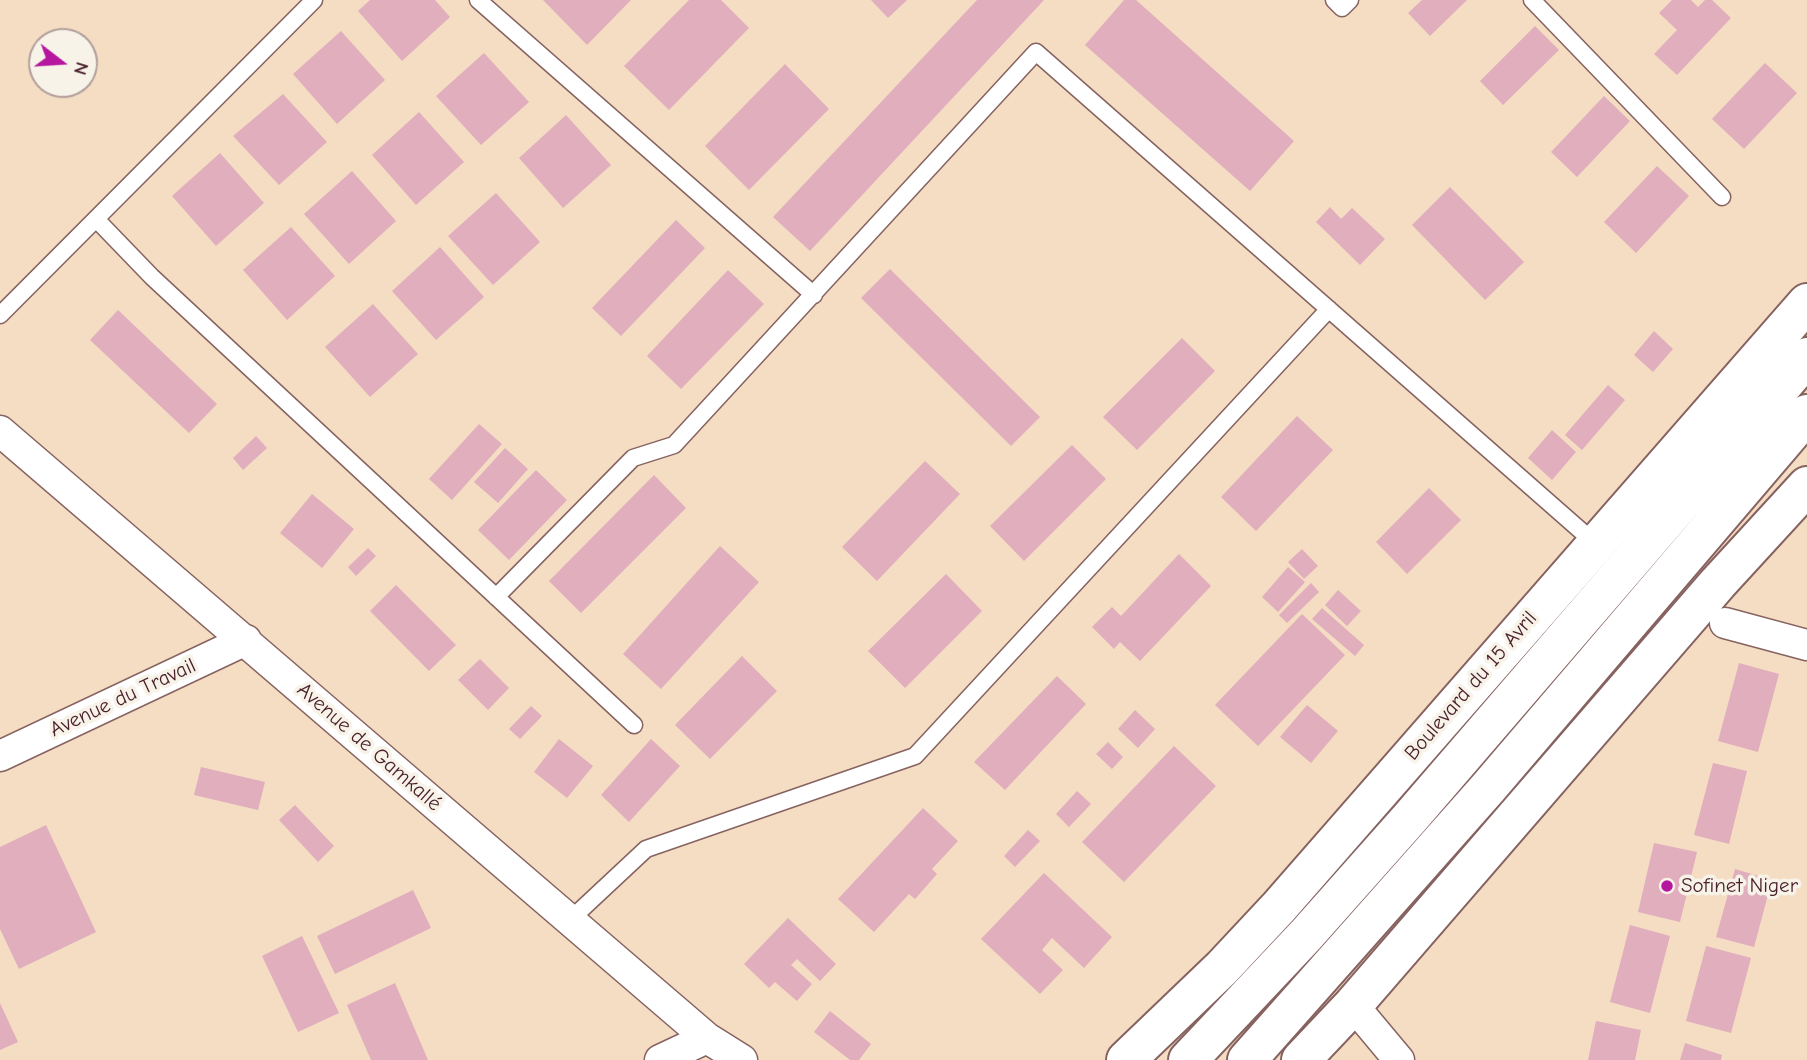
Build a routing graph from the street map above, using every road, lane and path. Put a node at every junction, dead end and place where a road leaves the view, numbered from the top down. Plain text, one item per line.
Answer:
1 (314, 0) edge
2 (478, 0) edge
3 (1334, 0) edge
4 (1349, 0) edge
5 (1532, 0) edge
6 (1722, 197) dead end
7 (96, 219) junction
8 (814, 295) junction
9 (1807, 303) edge
10 (1329, 309) junction
11 (0, 315) edge
12 (1807, 357) edge
13 (1807, 414) edge
14 (0, 431) edge
15 (1807, 486) edge
16 (1596, 544) junction
17 (496, 597) junction
18 (1724, 623) dead end
19 (246, 640) junction
20 (1807, 645) edge
21 (634, 725) dead end
22 (0, 756) edge
23 (570, 920) junction
24 (1353, 1005) junction
25 (707, 1038) junction
26 (660, 1060) edge
27 (741, 1060) edge
28 (1126, 1060) edge
29 (1188, 1060) edge
30 (1247, 1060) edge
31 (1301, 1060) edge
32 (1399, 1060) edge

1 - 7 lane
2 - 8 lane
3 - 4 lane
5 - 6 lane
7 - 11 lane
7 - 17 lane
8 - 10 lane
8 - 17 lane
9 - 16 main road, Boulevard du 15 Avril
10 - 16 lane
10 - 23 lane
12 - 29 main road, Boulevard du 15 Avril
13 - 30 main road
14 - 19 street, Avenue de Gamkallé
15 - 24 main road
16 - 28 main road, Boulevard du 15 Avril
17 - 21 lane
18 - 20 street
19 - 22 street, Avenue du Travail
19 - 23 street, Avenue de Gamkallé
23 - 25 street, Avenue de Gamkallé
24 - 31 main road
24 - 32 street
25 - 26 street
25 - 27 street, Avenue de Gamkallé

